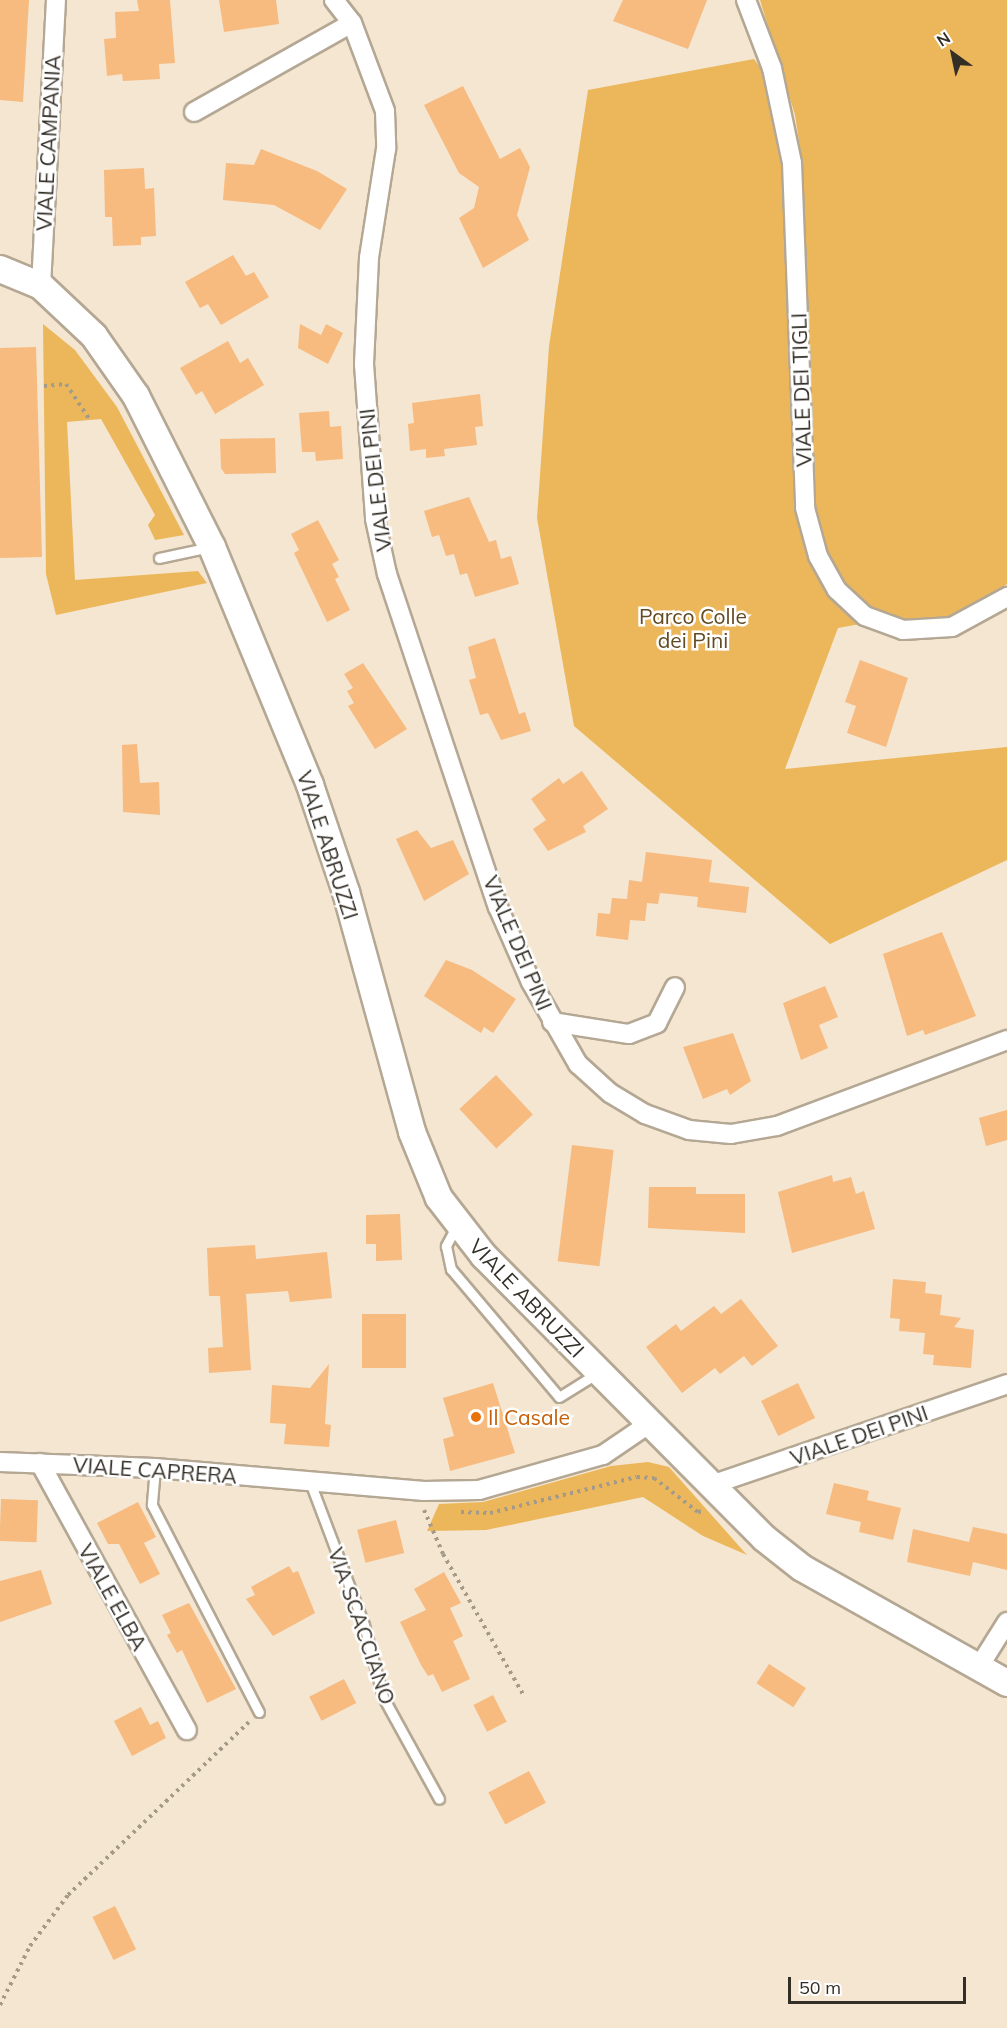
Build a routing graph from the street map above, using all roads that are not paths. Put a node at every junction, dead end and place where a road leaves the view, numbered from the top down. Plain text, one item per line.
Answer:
1 (56, 0) edge
2 (334, 0) edge
3 (746, 0) edge
4 (352, 23) junction
5 (194, 112) dead end
6 (0, 269) edge
7 (41, 286) junction
8 (212, 547) junction
9 (159, 558) dead end
10 (1007, 597) edge
11 (675, 987) dead end
12 (552, 1022) junction
13 (1007, 1040) edge
14 (459, 1223) junction
15 (598, 1372) junction
16 (1007, 1384) edge
17 (650, 1423) junction
18 (0, 1462) edge
19 (40, 1463) junction
20 (154, 1468) junction
21 (310, 1482) junction
22 (711, 1485) junction
23 (1007, 1622) edge
24 (980, 1665) junction
25 (1007, 1683) edge
26 (259, 1712) road end
27 (187, 1730) dead end
28 (439, 1799) dead end

1 - 7 street, VIALE CAMPANIA
2 - 4 street, VIALE DEI PINI
3 - 10 street, VIALE DEI TIGLI
4 - 5 street
4 - 12 street, VIALE DEI PINI
6 - 7 street, VIALE ABRUZZI
7 - 8 street, VIALE ABRUZZI
8 - 9 lane
8 - 14 street, VIALE ABRUZZI
11 - 12 street, VIALE DEI PINI
12 - 13 street, VIALE DEI PINI
14 - 15 street, VIALE ABRUZZI
14 - 15 lane
15 - 17 street, VIALE ABRUZZI
16 - 22 street, VIALE DEI PINI
17 - 21 street, VIALE CAPRERA
17 - 22 street, VIALE ABRUZZI
18 - 19 street, VIALE CAPRERA
19 - 20 street, VIALE CAPRERA
19 - 27 street, VIALE ELBA
20 - 21 street, VIALE CAPRERA
20 - 26 lane
21 - 28 lane, VIA SCACCIANO
22 - 24 street, VIALE ABRUZZI
23 - 24 street
24 - 25 street, VIALE ABRUZZI

